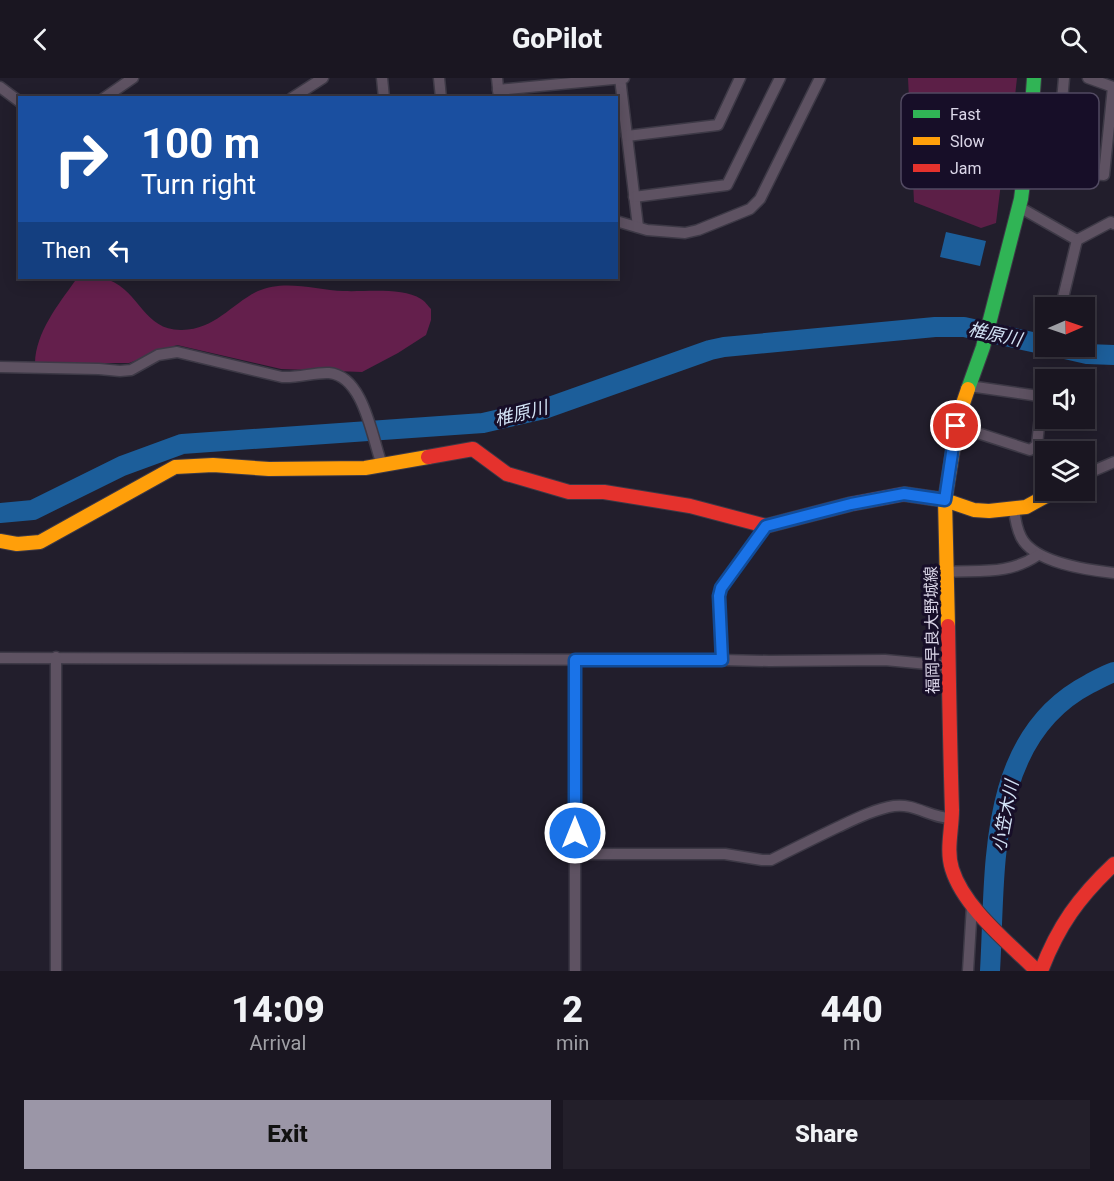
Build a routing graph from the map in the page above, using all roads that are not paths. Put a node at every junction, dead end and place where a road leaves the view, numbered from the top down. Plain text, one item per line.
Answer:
1 (134, 78) edge
2 (324, 78) edge
3 (382, 78) edge
4 (439, 78) edge
5 (497, 78) edge
6 (621, 78) edge
7 (740, 78) edge
8 (780, 78) edge
9 (820, 78) edge
10 (1034, 78) edge
11 (1064, 78) edge
12 (1088, 78) edge
13 (557, 81) edge
14 (0, 87) edge
15 (1033, 93) edge
16 (1062, 93) edge
17 (498, 94) edge
18 (107, 96) edge
19 (295, 96) edge
20 (384, 96) edge
21 (441, 96) edge
22 (558, 96) edge
23 (18, 100) edge
24 (627, 135) junction
25 (1099, 175) edge
26 (1021, 189) edge
27 (634, 196) junction
28 (1019, 207) junction
29 (618, 222) edge
30 (1114, 224) edge
31 (638, 227) junction
32 (1077, 240) junction
33 (1063, 297) edge
34 (0, 367) edge
35 (969, 386) junction
36 (1035, 396) edge
37 (956, 426) junction
38 (1039, 429) edge
39 (1114, 462) edge
40 (382, 465) junction
41 (1095, 470) edge
42 (945, 500) junction
43 (1038, 501) edge
44 (1014, 509) junction
45 (766, 526) junction
46 (0, 541) edge
47 (1038, 555) junction
48 (947, 572) junction
49 (1114, 573) edge
50 (56, 657) junction
51 (0, 658) edge
52 (575, 660) junction
53 (722, 660) junction
54 (949, 666) junction
55 (951, 818) junction
56 (575, 854) junction
57 (1114, 864) edge
58 (974, 907) junction
59 (56, 971) edge
60 (575, 971) edge
61 (968, 971) edge
62 (1039, 971) edge

1 - 18 street
2 - 19 street
3 - 20 street
4 - 21 street
5 - 17 street
6 - 13 street
6 - 24 street
7 - 24 street
8 - 27 street
9 - 31 street
10 - 15 street
11 - 16 street
12 - 25 street
13 - 17 street
13 - 22 street
14 - 23 street
24 - 27 street
26 - 28 street
27 - 31 street
28 - 32 street
28 - 35 street, 福岡早良大野城線
29 - 31 street
30 - 32 street
32 - 33 street
34 - 40 street
35 - 36 street
35 - 37 street, 福岡早良大野城線
37 - 38 street
37 - 42 street, 福岡早良大野城線
39 - 41 street
40 - 45 street
40 - 46 street
42 - 44 street
42 - 45 street
42 - 48 street, 福岡早良大野城線
43 - 44 street
44 - 47 street
45 - 53 street
47 - 48 street
47 - 49 street
48 - 54 street, 福岡早良大野城線
50 - 51 street
50 - 52 street
50 - 59 street
52 - 53 street
52 - 56 street
53 - 54 street
54 - 55 street, 福岡早良大野城線
55 - 56 street
55 - 58 street, 福岡早良大野城線
56 - 60 street
57 - 62 street
58 - 61 street
58 - 62 street, 福岡早良大野城線

